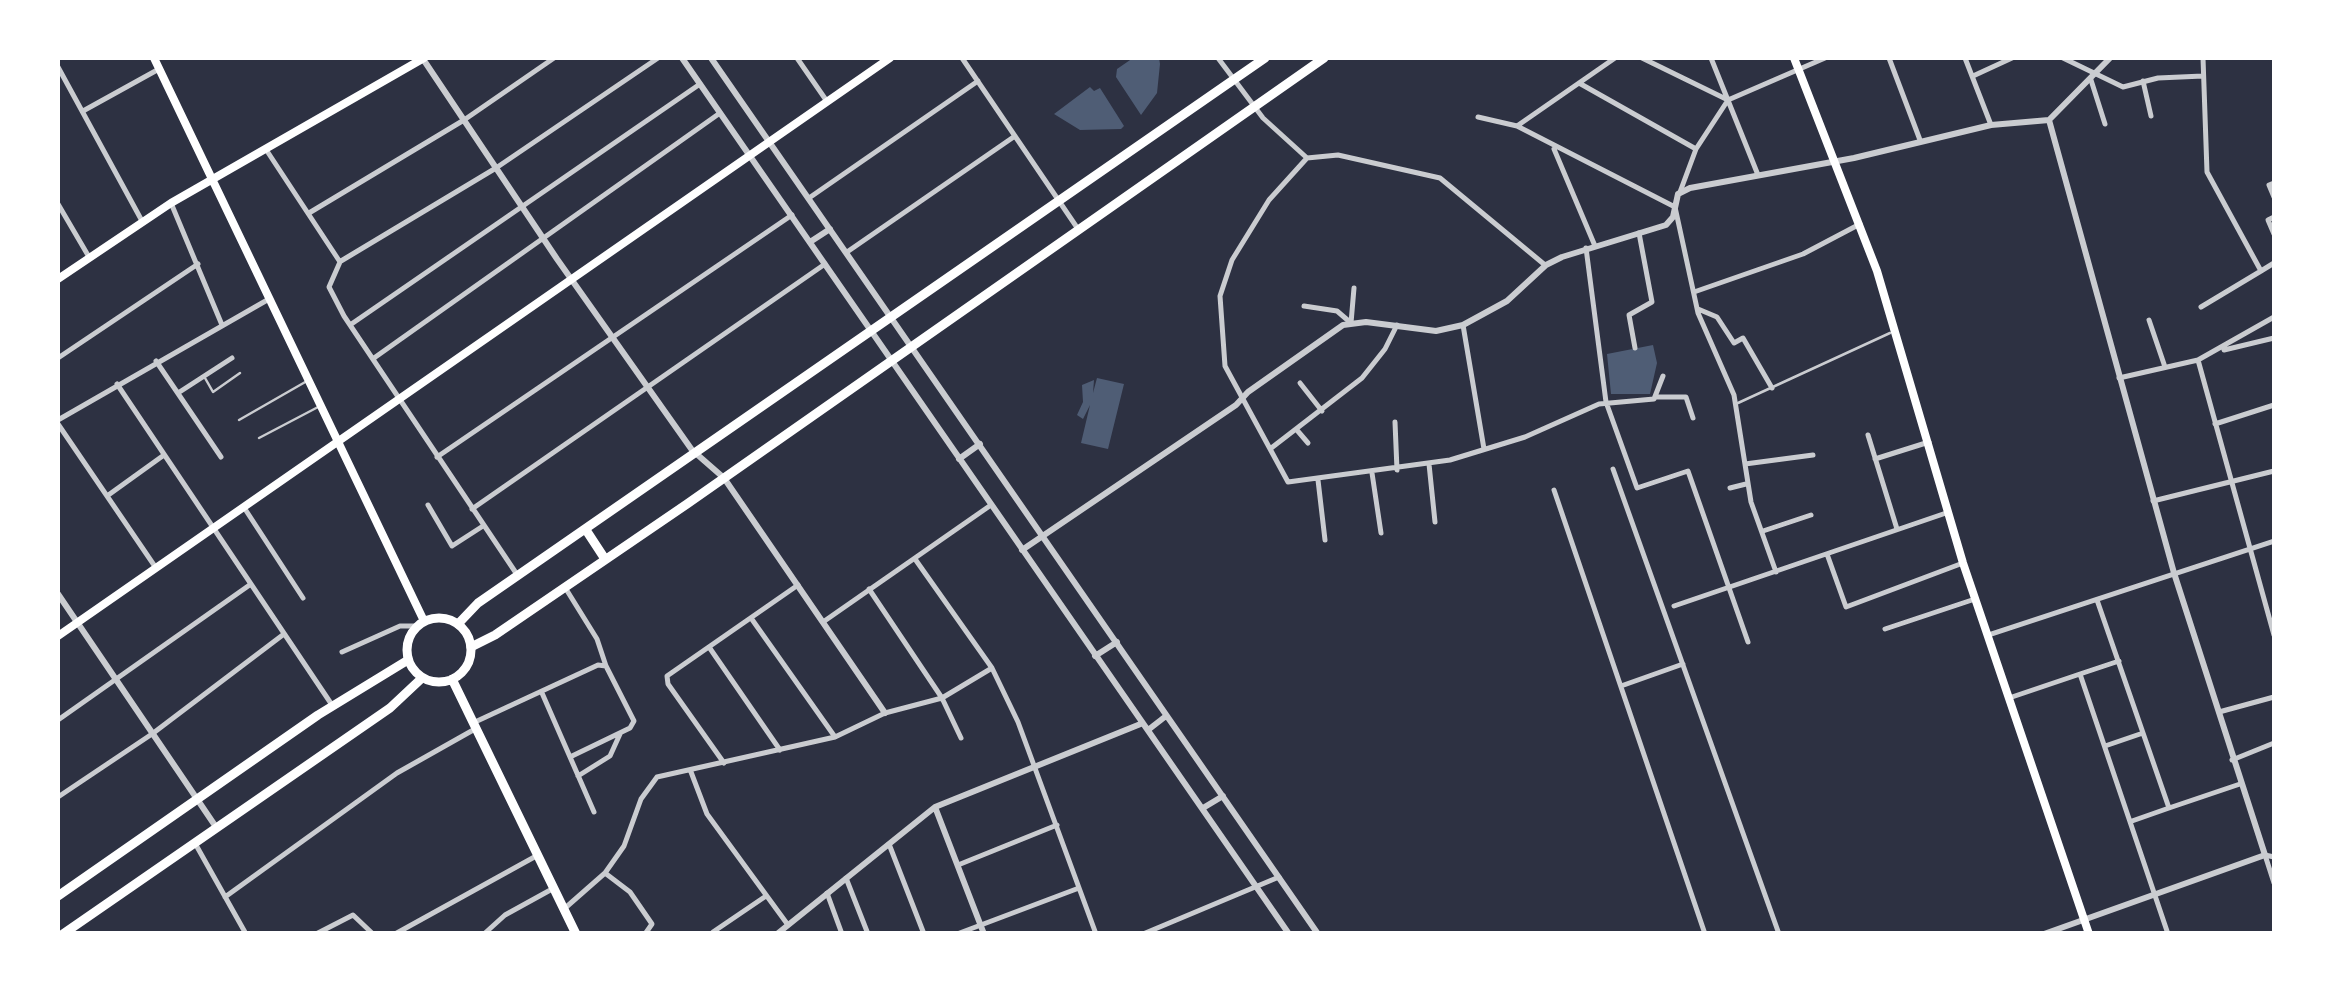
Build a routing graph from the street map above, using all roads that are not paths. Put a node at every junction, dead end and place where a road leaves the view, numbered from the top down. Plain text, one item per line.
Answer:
1 (154, 58) edge
2 (423, 58) edge
3 (554, 58) edge
4 (658, 58) edge
5 (682, 58) edge
6 (711, 58) edge
7 (797, 58) edge
8 (890, 58) edge
9 (962, 58) edge
10 (1218, 58) edge
11 (1265, 58) edge
12 (1324, 58) edge
13 (1616, 58) edge
14 (1642, 58) edge
15 (1711, 58) edge
16 (1824, 58) edge
17 (1889, 58) edge
18 (1965, 58) edge
19 (2012, 58) edge
20 (2062, 58) edge
21 (2110, 58) edge
22 (2203, 58) edge
23 (1796, 62) edge
24 (58, 67) edge
25 (159, 70) junction
26 (1973, 76) junction
27 (2203, 76) junction
28 (2093, 78) junction
29 (1234, 79) junction
30 (978, 81) junction
31 (2143, 82) junction
32 (700, 84) junction
33 (1579, 84) junction
34 (1728, 100) junction
35 (828, 102) junction
36 (1254, 105) junction
37 (82, 112) junction
38 (720, 113) junction
39 (2151, 116) dead end
40 (1478, 117) dead end
41 (464, 120) junction
42 (2049, 120) junction
43 (2105, 124) dead end
44 (1991, 125) junction
45 (1517, 126) junction
46 (1015, 136) junction
47 (1920, 140) junction
48 (772, 142) junction
49 (1553, 146) junction
50 (1696, 149) junction
51 (267, 151) junction
52 (751, 155) junction
53 (1307, 158) junction
54 (1836, 160) junction
55 (496, 168) junction
56 (1758, 175) junction
57 (212, 179) junction
58 (2274, 183) edge
59 (1680, 192) junction
60 (809, 198) junction
61 (2274, 198) edge
62 (1059, 201) junction
63 (171, 203) junction
64 (58, 204) edge
65 (1675, 207) junction
66 (523, 209) junction
67 (309, 213) junction
68 (792, 215) junction
69 (2274, 217) edge
70 (142, 221) junction
71 (1860, 224) junction
72 (830, 229) junction
73 (1078, 229) junction
74 (1639, 233) junction
75 (2274, 234) edge
76 (543, 239) junction
77 (810, 242) junction
78 (1595, 246) junction
79 (1586, 248) junction
80 (847, 252) junction
81 (89, 257) junction
82 (340, 262) junction
83 (2274, 262) edge
84 (198, 264) junction
85 (825, 264) junction
86 (1546, 265) junction
87 (2261, 272) junction
88 (58, 279) edge
89 (572, 279) junction
90 (1354, 288) dead end
91 (1694, 292) junction
92 (269, 300) junction
93 (1304, 306) dead end
94 (2202, 307) dead end
95 (1698, 310) junction
96 (893, 315) junction
97 (2274, 317) edge
98 (2149, 320) dead end
99 (1351, 323) junction
100 (222, 325) junction
101 (350, 325) junction
102 (1398, 325) junction
103 (1463, 325) junction
104 (871, 330) junction
105 (1896, 331) junction
106 (613, 338) junction
107 (2274, 338) edge
108 (913, 345) junction
109 (1635, 348) dead end
110 (2221, 350) junction
111 (58, 358) edge
112 (232, 358) dead end
113 (374, 358) junction
114 (156, 360) junction
115 (892, 360) junction
116 (2198, 360) junction
117 (2165, 367) junction
118 (240, 373) dead end
119 (204, 376) junction
120 (1663, 376) dead end
121 (2119, 378) junction
122 (308, 380) junction
123 (1300, 383) dead end
124 (117, 384) junction
125 (648, 387) junction
126 (1772, 388) junction
127 (178, 393) junction
128 (1242, 398) junction
129 (1656, 398) junction
130 (401, 400) junction
131 (1606, 402) junction
132 (1736, 404) junction
133 (320, 406) junction
134 (2274, 406) edge
135 (1322, 410) junction
136 (1693, 418) dead end
137 (239, 420) dead end
138 (58, 422) edge
139 (1395, 422) dead end
140 (2215, 424) junction
141 (1296, 429) junction
142 (1868, 436) dead end
143 (259, 438) dead end
144 (1929, 442) junction
145 (1308, 443) dead end
146 (338, 444) junction
147 (980, 444) junction
148 (1270, 449) junction
149 (1484, 449) junction
150 (696, 453) junction
151 (164, 454) junction
152 (1813, 455) dead end
153 (221, 457) dead end
154 (437, 457) junction
155 (959, 458) junction
156 (1875, 458) junction
157 (1429, 464) junction
158 (1744, 464) junction
159 (1613, 469) dead end
160 (1397, 470) junction
161 (2274, 470) edge
162 (1372, 473) junction
163 (724, 478) junction
164 (1318, 480) junction
165 (2231, 483) junction
166 (1748, 484) junction
167 (1730, 488) dead end
168 (1554, 490) dead end
169 (107, 496) junction
170 (2153, 501) junction
171 (428, 505) dead end
172 (990, 505) junction
173 (245, 509) junction
174 (472, 510) junction
175 (1949, 512) junction
176 (1811, 515) dead end
177 (1435, 522) dead end
178 (484, 526) junction
179 (586, 530) junction
180 (1897, 530) junction
181 (214, 531) junction
182 (1763, 532) junction
183 (1381, 533) dead end
184 (1042, 536) junction
185 (1324, 540) dead end
186 (2274, 540) edge
187 (2250, 549) junction
188 (1022, 550) junction
189 (1827, 554) junction
190 (605, 559) junction
191 (915, 559) junction
192 (1963, 563) junction
193 (157, 571) junction
194 (1776, 572) junction
195 (2174, 573) junction
196 (518, 576) junction
197 (251, 584) junction
198 (564, 586) junction
199 (798, 586) junction
200 (1728, 588) junction
201 (869, 589) junction
202 (58, 594) edge
203 (303, 598) dead end
204 (1975, 599) junction
205 (2097, 600) junction
206 (1674, 606) dead end
207 (752, 618) junction
208 (822, 622) junction
209 (78, 624) junction
210 (420, 624) junction
211 (458, 624) junction
212 (1884, 629) dead end
213 (284, 634) junction
214 (2274, 634) edge
215 (58, 636) edge
216 (1988, 636) junction
217 (1117, 642) junction
218 (1748, 642) dead end
219 (471, 647) junction
220 (709, 647) junction
221 (342, 652) dead end
222 (1094, 656) junction
223 (408, 660) junction
224 (2119, 661) junction
225 (1683, 664) junction
226 (606, 666) junction
227 (992, 668) junction
228 (2080, 674) junction
229 (422, 678) junction
230 (452, 680) junction
231 (116, 682) junction
232 (1621, 686) junction
233 (542, 693) junction
234 (2274, 696) edge
235 (942, 698) junction
236 (2009, 698) junction
237 (332, 706) junction
238 (885, 713) junction
239 (2216, 713) junction
240 (1166, 716) junction
241 (58, 720) edge
242 (474, 726) junction
243 (1146, 726) junction
244 (621, 733) junction
245 (2143, 733) junction
246 (152, 734) junction
247 (835, 737) junction
248 (961, 738) dead end
249 (2274, 743) edge
250 (2105, 746) junction
251 (780, 750) junction
252 (570, 757) junction
253 (2232, 760) junction
254 (724, 763) junction
255 (1036, 765) junction
256 (691, 770) junction
257 (578, 776) junction
258 (2240, 784) junction
259 (1223, 796) junction
260 (58, 797) edge
261 (196, 798) junction
262 (935, 808) junction
263 (1203, 808) junction
264 (2169, 808) junction
265 (594, 812) dead end
266 (2132, 822) junction
267 (1057, 825) junction
268 (216, 827) junction
269 (194, 842) junction
270 (890, 844) junction
271 (538, 855) junction
272 (2265, 856) junction
273 (2274, 857) edge
274 (958, 865) junction
275 (605, 873) junction
276 (1279, 877) junction
277 (846, 878) junction
278 (2274, 883) edge
279 (554, 888) junction
280 (1079, 888) junction
281 (1258, 888) junction
282 (827, 893) junction
283 (2155, 893) junction
284 (58, 896) edge
285 (766, 896) junction
286 (225, 897) junction
287 (564, 908) junction
288 (2085, 919) junction
289 (788, 924) junction
290 (981, 924) junction
291 (713, 932) edge
292 (63, 934) edge
293 (246, 934) edge
294 (316, 934) edge
295 (373, 934) edge
296 (395, 934) edge
297 (484, 934) edge
298 (576, 934) edge
299 (644, 934) edge
300 (777, 934) edge
301 (842, 934) edge
302 (868, 934) edge
303 (924, 934) edge
304 (957, 934) edge
305 (984, 934) edge
306 (1096, 934) edge
307 (1143, 934) edge
308 (1289, 934) edge
309 (1318, 934) edge
310 (1705, 934) edge
311 (1779, 934) edge
312 (2044, 934) edge
313 (2090, 934) edge
314 (2168, 934) edge

1 - 25 main road
2 - 41 street
2 - 51 main road
3 - 41 street
4 - 55 street
5 - 32 street
6 - 48 street
7 - 35 street
8 - 35 main road
9 - 30 street
10 - 29 street
11 - 29 main road
12 - 36 main road
13 - 33 street
14 - 34 street
15 - 34 street
16 - 23 street
17 - 47 street
18 - 26 street
19 - 26 street
20 - 28 street
21 - 28 street
22 - 27 street
23 - 34 street
23 - 54 main road
24 - 37 street
25 - 37 street
25 - 57 main road
26 - 44 street
27 - 31 street
27 - 87 street
28 - 31 street
28 - 42 street
28 - 43 street
29 - 36 street
29 - 62 main road
30 - 46 street
30 - 60 street
31 - 39 street
32 - 38 street
32 - 66 street
33 - 45 street
33 - 50 street
34 - 50 street
34 - 56 street
35 - 48 main road
36 - 53 street
36 - 73 main road
37 - 70 street
38 - 52 street
38 - 76 street
40 - 45 street
41 - 55 street
41 - 67 street
42 - 44 street
42 - 121 street
44 - 47 street
45 - 49 street
46 - 62 street
46 - 80 street
47 - 54 street
48 - 52 main road
48 - 60 street
49 - 65 street
49 - 78 street
50 - 59 street
51 - 57 main road
51 - 67 street
52 - 68 street
52 - 89 main road
53 - 86 street
53 - 128 street
54 - 56 street
54 - 71 main road
55 - 66 street
55 - 82 street
56 - 59 street
57 - 63 main road
57 - 92 main road
58 - 61 street
59 - 65 street
60 - 72 street
62 - 73 street
62 - 96 main road
63 - 70 main road
63 - 84 street
64 - 81 street
65 - 74 street
65 - 91 street
66 - 76 street
66 - 101 street
67 - 82 street
68 - 77 street
68 - 106 street
69 - 75 street
70 - 81 main road
71 - 91 street
71 - 105 main road
72 - 77 street
72 - 80 street
73 - 108 main road
74 - 78 street
74 - 109 street
76 - 89 street
76 - 113 street
77 - 85 street
78 - 79 street
79 - 86 street
79 - 131 street
80 - 96 street
81 - 88 main road
82 - 101 street
83 - 87 street
84 - 100 street
84 - 111 street
85 - 104 street
85 - 125 street
86 - 103 street
87 - 94 street
89 - 106 street
89 - 130 main road
90 - 99 street
91 - 95 street
92 - 100 street
92 - 122 main road
93 - 99 street
95 - 126 street
95 - 132 street
96 - 104 main road
96 - 108 street
97 - 110 street
98 - 117 street
99 - 102 street
99 - 128 street
100 - 114 street
101 - 113 street
102 - 103 street
102 - 135 street
103 - 149 street
104 - 115 street
104 - 150 main road
105 - 126 lane
105 - 144 main road
106 - 125 street
106 - 154 street
107 - 110 street
108 - 115 main road
108 - 147 street
110 - 116 street
112 - 119 street
113 - 130 street
114 - 124 street
114 - 127 street
115 - 155 street
115 - 163 main road
116 - 117 street
116 - 140 street
117 - 121 street
118 - 119 lane
119 - 127 street
120 - 129 street
121 - 170 street
122 - 133 main road
122 - 137 lane
123 - 135 street
124 - 138 street
124 - 151 street
125 - 150 street
125 - 174 street
126 - 132 lane
127 - 153 street
128 - 148 street
128 - 184 street
129 - 131 street
129 - 136 street
130 - 146 main road
130 - 154 street
131 - 149 street
131 - 200 street
132 - 158 street
133 - 143 lane
133 - 146 main road
134 - 140 street
135 - 141 street
138 - 169 street
139 - 160 street
140 - 165 street
141 - 145 street
141 - 148 street
142 - 156 street
144 - 156 street
144 - 175 main road
146 - 173 main road
146 - 210 main road
147 - 155 street
147 - 184 street
148 - 164 street
149 - 157 street
150 - 163 street
150 - 179 main road
151 - 169 street
151 - 181 street
152 - 158 street
154 - 174 street
155 - 172 street
156 - 180 street
157 - 160 street
157 - 177 street
158 - 166 street
159 - 225 street
160 - 162 street
161 - 165 street
162 - 164 street
162 - 183 street
163 - 190 main road
163 - 199 street
164 - 185 street
165 - 170 street
165 - 187 street
166 - 167 street
166 - 182 street
168 - 232 street
169 - 193 street
170 - 195 street
171 - 178 street
172 - 188 street
172 - 191 street
173 - 181 main road
173 - 203 street
174 - 178 street
175 - 180 street
175 - 192 main road
176 - 182 street
178 - 196 street
179 - 190 main road
179 - 196 main road
180 - 189 street
181 - 193 main road
181 - 197 street
182 - 194 street
184 - 188 street
184 - 217 street
186 - 187 street
187 - 195 street
187 - 214 street
188 - 222 street
189 - 192 street
189 - 194 street
190 - 198 main road
191 - 201 street
191 - 227 street
192 - 204 main road
193 - 209 main road
194 - 200 street
195 - 205 street
195 - 239 street
196 - 211 main road
197 - 213 street
197 - 231 street
198 - 219 main road
198 - 226 street
199 - 207 street
199 - 208 street
200 - 206 street
200 - 218 street
201 - 208 street
201 - 235 street
202 - 209 street
204 - 212 street
204 - 216 main road
205 - 216 street
205 - 224 street
207 - 220 street
207 - 247 street
208 - 238 street
209 - 215 main road
209 - 231 street
210 - 211 main road
210 - 221 street
210 - 223 main road
211 - 219 main road
213 - 237 street
213 - 246 street
216 - 236 main road
217 - 222 street
217 - 240 street
219 - 230 main road
220 - 251 street
220 - 254 street
222 - 243 street
223 - 229 main road
223 - 237 main road
224 - 228 street
224 - 245 street
225 - 232 street
225 - 311 street
226 - 233 street
226 - 244 street
227 - 235 street
227 - 255 street
228 - 236 street
228 - 250 street
229 - 230 main road
229 - 268 main road
230 - 242 main road
231 - 241 street
231 - 246 street
232 - 310 street
233 - 242 street
233 - 252 street
234 - 239 street
235 - 238 street
235 - 248 street
236 - 288 main road
237 - 261 main road
238 - 247 street
239 - 253 street
240 - 243 street
240 - 259 street
242 - 271 main road
242 - 286 street
243 - 255 street
243 - 263 street
244 - 252 street
244 - 257 street
245 - 250 street
245 - 264 street
246 - 260 street
246 - 261 street
247 - 251 street
249 - 253 street
250 - 266 street
251 - 254 street
252 - 257 street
253 - 258 street
254 - 256 street
255 - 262 street
255 - 267 street
256 - 275 street
256 - 285 street
257 - 265 street
258 - 264 street
258 - 272 street
259 - 263 street
259 - 276 street
261 - 268 street
261 - 284 main road
262 - 270 street
262 - 274 street
263 - 281 street
264 - 266 street
266 - 283 street
267 - 274 street
267 - 280 street
268 - 269 main road
269 - 286 street
269 - 292 main road
270 - 277 street
270 - 303 street
271 - 279 main road
271 - 296 street
272 - 273 street
272 - 278 street
272 - 283 street
274 - 290 street
275 - 287 street
275 - 299 street
276 - 281 street
276 - 309 street
277 - 282 street
277 - 302 street
279 - 287 main road
279 - 297 street
280 - 290 street
280 - 306 street
281 - 307 street
281 - 308 street
282 - 289 street
282 - 301 street
283 - 288 street
283 - 314 street
285 - 289 street
285 - 291 street
286 - 293 street
287 - 298 main road
288 - 312 street
288 - 313 main road
289 - 300 street
290 - 304 street
290 - 305 street
294 - 295 street

